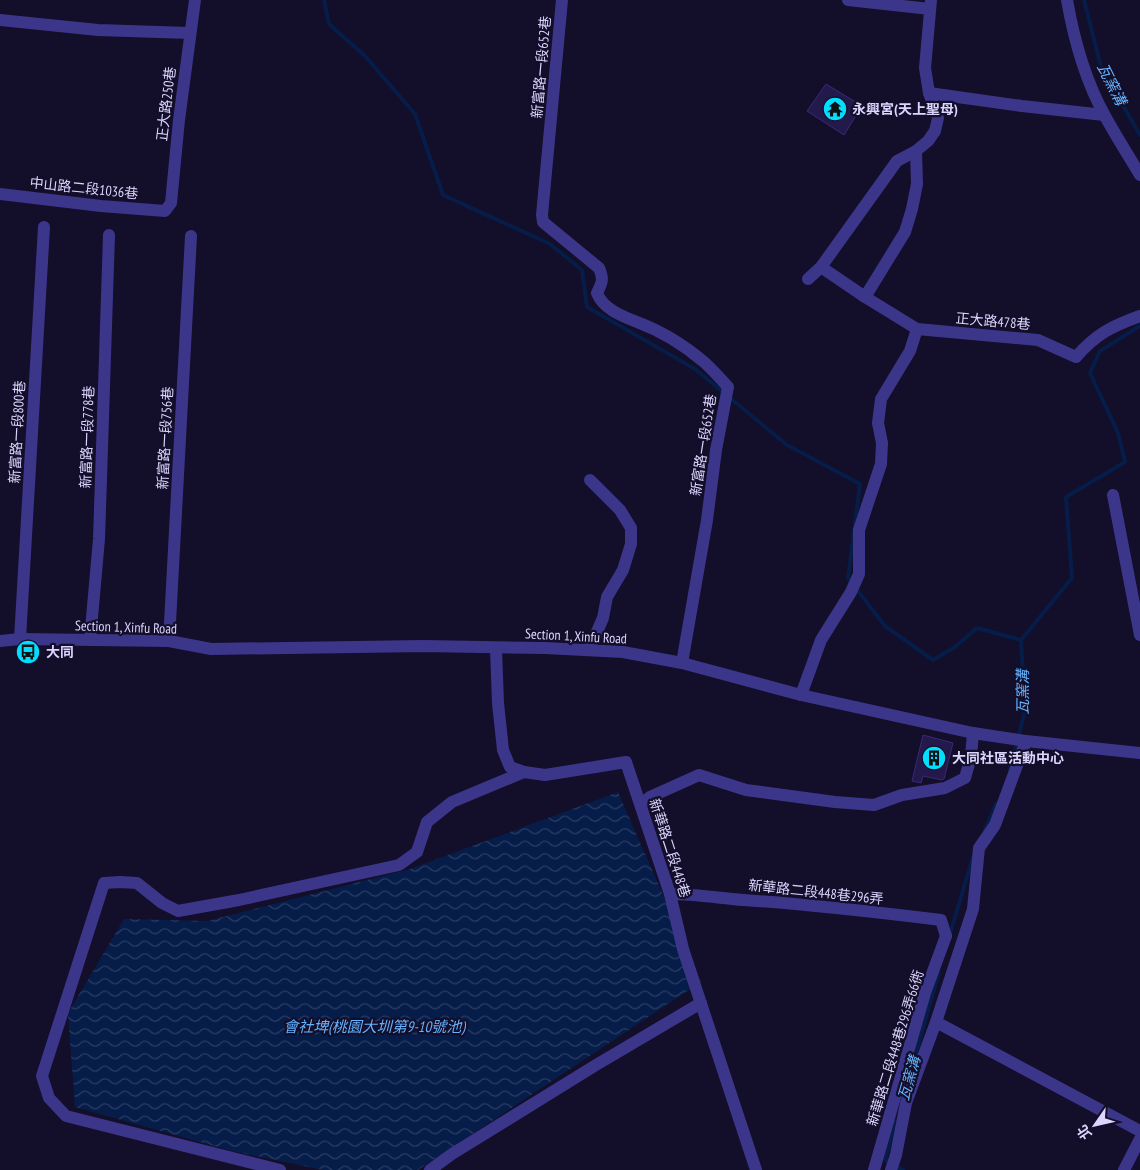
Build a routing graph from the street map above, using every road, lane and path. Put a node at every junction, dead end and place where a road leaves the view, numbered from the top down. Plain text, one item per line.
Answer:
1 (194, 0) edge
2 (562, 0) edge
3 (848, 0) edge
4 (1067, 0) edge
5 (930, 4) edge
6 (0, 20) edge
7 (190, 33) junction
8 (929, 93) junction
9 (1104, 115) junction
10 (916, 151) junction
11 (1140, 175) edge
12 (0, 194) edge
13 (165, 211) joint
14 (44, 228) dead end
15 (109, 235) dead end
16 (191, 236) dead end
17 (821, 267) junction
18 (808, 279) dead end
19 (865, 297) junction
20 (1140, 316) edge
21 (917, 329) junction
22 (590, 480) dead end
23 (1113, 495) dead end
24 (1140, 635) edge
25 (20, 639) junction
26 (90, 640) junction
27 (0, 641) edge
28 (169, 641) junction
29 (496, 648) junction
30 (589, 650) junction
31 (682, 663) junction
32 (801, 695) junction
33 (973, 733) junction
34 (1026, 741) junction
35 (1140, 753) edge
36 (524, 772) junction
37 (641, 804) junction
38 (670, 894) junction
39 (946, 936) junction
40 (961, 941) junction
41 (701, 1003) junction
42 (936, 1022) junction
43 (1140, 1131) edge
44 (1140, 1140) edge
45 (280, 1170) edge
46 (430, 1170) edge
47 (756, 1170) edge
48 (874, 1170) edge
49 (891, 1170) edge
50 (1124, 1170) edge

1 - 7 street, 正大路250巷
2 - 31 street, 新富路一段652巷
3 - 5 street
4 - 9 street
5 - 8 street
6 - 7 street
7 - 13 street, 正大路250巷
8 - 9 street
8 - 10 street
9 - 11 street
10 - 17 street
10 - 19 street
12 - 13 street, 中山路二段1036巷
14 - 25 street, 新富路一段800巷
15 - 26 street, 新富路一段778巷
16 - 28 street, 新富路一段756巷
17 - 18 street
17 - 19 street
19 - 21 street
20 - 21 street, 正大路478巷
21 - 32 street
22 - 30 street
23 - 24 street
25 - 26 street, Section 1, Xinfu Road
25 - 27 street, Section 1, Xinfu Road
26 - 28 street, Section 1, Xinfu Road
28 - 29 street, Section 1, Xinfu Road
29 - 30 street, Section 1, Xinfu Road
29 - 36 street
30 - 31 street, Section 1, Xinfu Road
31 - 32 street, Section 1, Xinfu Road
32 - 33 street, Section 1, Xinfu Road
33 - 34 street, Section 1, Xinfu Road
33 - 37 street
34 - 35 street, Section 1, Xinfu Road
34 - 40 street
36 - 37 street, 新華路二段448巷
36 - 45 street
37 - 38 street, 新華路二段448巷
38 - 39 street, 新華路二段448巷296弄
38 - 41 street, 新華路二段448巷
39 - 40 street
39 - 48 street, 新華路二段448巷296弄66衖
40 - 42 street
41 - 46 street
41 - 47 street, 新華路二段448巷
42 - 43 street
42 - 49 street
44 - 50 street

